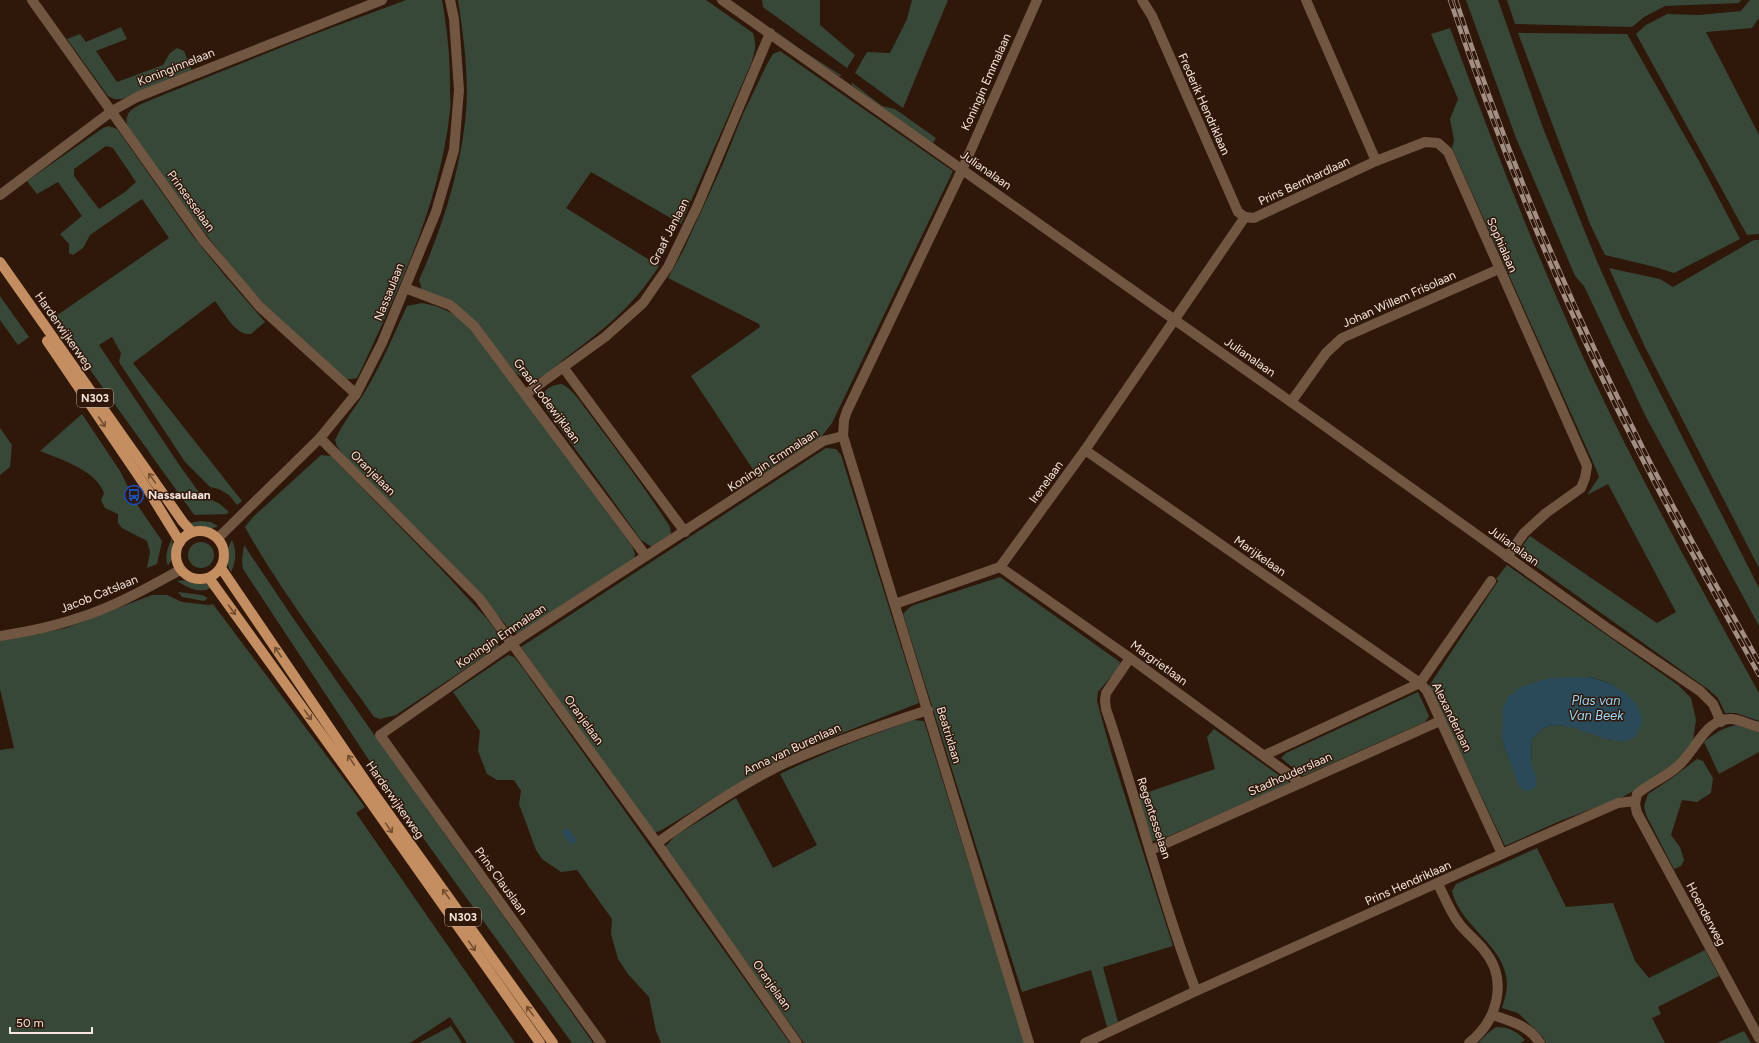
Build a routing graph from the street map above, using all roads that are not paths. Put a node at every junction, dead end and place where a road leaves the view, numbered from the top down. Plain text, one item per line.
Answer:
1 (32, 0) edge
2 (382, 0) edge
3 (450, 0) edge
4 (722, 0) edge
5 (1037, 0) edge
6 (1142, 0) edge
7 (1306, 0) edge
8 (770, 33) junction
9 (112, 111) junction
10 (1376, 161) junction
11 (962, 170) junction
12 (0, 195) edge
13 (1245, 217) junction
14 (0, 262) edge
15 (1499, 270) junction
16 (0, 274) edge
17 (405, 288) junction
18 (1175, 320) junction
19 (563, 367) junction
20 (356, 394) junction
21 (526, 394) junction
22 (1291, 402) junction
23 (843, 436) junction
24 (320, 438) junction
25 (1085, 450) junction
26 (192, 532) junction
27 (685, 532) junction
28 (218, 538) junction
29 (180, 542) junction
30 (646, 556) junction
31 (1507, 557) junction
32 (1000, 567) junction
33 (221, 568) junction
34 (180, 570) junction
35 (210, 578) junction
36 (1491, 580) dead end
37 (895, 604) junction
38 (0, 636) edge
39 (512, 643) junction
40 (1130, 658) junction
41 (1420, 683) junction
42 (928, 710) junction
43 (1440, 721) junction
44 (1720, 722) junction
45 (1759, 727) edge
46 (380, 735) joint
47 (1265, 755) junction
48 (1301, 783) junction
49 (1635, 800) junction
50 (657, 843) junction
51 (1151, 850) junction
52 (1502, 854) junction
53 (1438, 884) junction
54 (1196, 991) junction
55 (1493, 1015) junction
56 (1759, 1038) edge
57 (540, 1043) edge
58 (553, 1043) edge
59 (601, 1043) edge
60 (797, 1043) edge
61 (1029, 1043) edge
62 (1085, 1043) edge
63 (1469, 1043) edge
64 (1540, 1043) edge

1 - 9 street, Prinsesselaan
2 - 9 street, Koninginnelaan
3 - 17 street, Nassaulaan
4 - 8 street, Julianalaan
5 - 11 street, Koningin Emmalaan
6 - 13 street, Frederik Hendriklaan
7 - 10 street
8 - 11 street, Julianalaan
8 - 19 street, Graaf Janlaan
9 - 12 street, Koninginnelaan
9 - 20 street, Prinsesselaan
10 - 13 street, Prins Bernhardlaan
10 - 15 street, Sophialaan
11 - 18 street, Julianalaan
11 - 23 street, Koningin Emmalaan
13 - 18 street
26 -> 14 main road, Harderwijkerweg / N303
15 - 22 street, Johan Willem Frisolaan
15 - 31 street, Sophialaan
16 -> 29 main road, Harderwijkerweg / N303
17 - 20 street, Nassaulaan
17 - 21 street, Graaf Lodewijklaan
18 - 22 street, Julianalaan
18 - 25 street, Irenelaan
19 - 21 street, Graaf Janlaan
19 - 27 street
20 - 24 street, Nassaulaan
21 - 30 street, Graaf Lodewijklaan
22 - 31 street, Julianalaan
23 - 27 street, Koningin Emmalaan
23 - 37 street, Beatrixlaan
24 - 28 street, Nassaulaan
24 - 39 street, Oranjelaan
25 - 32 street, Irenelaan
25 - 41 street, Marijkelaan
26 - 28 main road
26 - 29 main road
27 - 30 street, Koningin Emmalaan
28 - 33 main road
29 - 34 main road
30 - 39 street, Koningin Emmalaan
31 - 44 street, Julianalaan
32 - 37 street
32 - 40 street, Margrietlaan
33 - 35 main road
58 -> 33 main road, Harderwijkerweg / N303
34 - 35 main road
34 - 38 street, Jacob Catslaan
35 -> 57 main road, Harderwijkerweg / N303
36 - 41 street, Alexanderlaan
37 - 42 street, Beatrixlaan
39 - 46 street, Koningin Emmalaan
39 - 50 street, Oranjelaan
40 - 47 street, Margrietlaan
40 - 51 street, Regentesselaan
41 - 43 street, Alexanderlaan
41 - 47 street
42 - 50 street, Anna van Burenlaan
42 - 61 street, Beatrixlaan
43 - 48 street, Stadhouderslaan
43 - 52 street, Alexanderlaan
44 - 45 street
44 - 49 street
46 - 59 street, Prins Clauslaan
47 - 48 street, Margrietlaan
48 - 51 street, Stadhouderslaan
49 - 52 street, Prins Hendriklaan
49 - 56 street, Hoenderweg
50 - 60 street, Oranjelaan
51 - 54 street, Regentesselaan
52 - 53 street, Prins Hendriklaan
53 - 54 street, Prins Hendriklaan
53 - 55 street
54 - 62 street, Prins Hendriklaan
55 - 63 street
55 - 64 street

